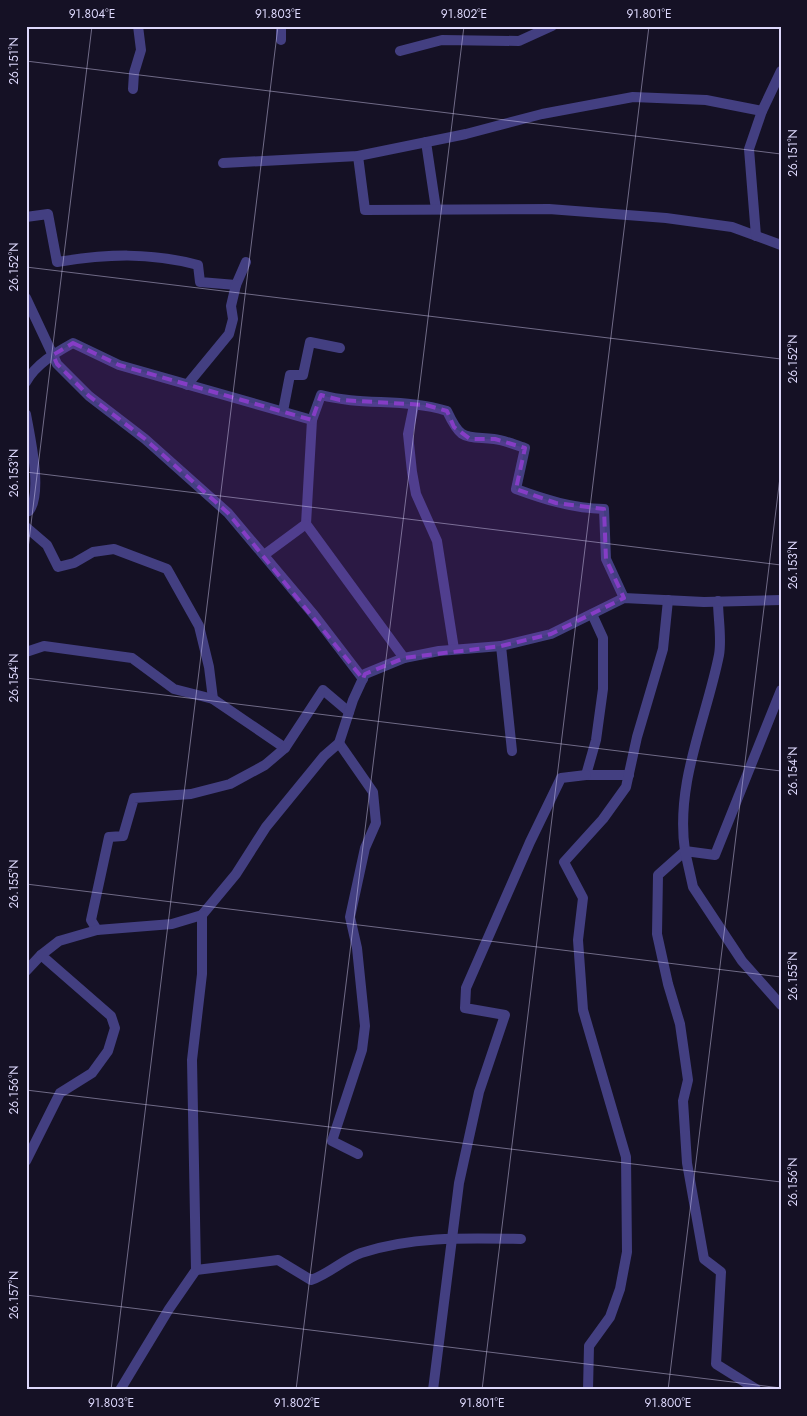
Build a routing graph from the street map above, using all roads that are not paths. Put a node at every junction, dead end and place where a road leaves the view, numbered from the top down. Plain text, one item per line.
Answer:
1 (138, 26) edge
2 (280, 26) edge
3 (552, 26) edge
4 (280, 40) dead end
5 (400, 51) dead end
6 (781, 71) edge
7 (133, 89) dead end
8 (762, 111) junction
9 (426, 142) junction
10 (358, 156) junction
11 (223, 163) dead end
12 (436, 209) junction
13 (26, 217) edge
14 (756, 236) junction
15 (781, 245) edge
16 (246, 262) dead end
17 (236, 286) junction
18 (26, 298) edge
19 (340, 348) dead end
20 (53, 355) junction
21 (26, 382) edge
22 (188, 385) junction
23 (414, 405) junction
24 (283, 411) junction
25 (26, 414) edge
26 (312, 420) junction
27 (26, 512) edge
28 (306, 524) junction
29 (26, 527) edge
30 (264, 555) junction
31 (624, 598) junction
32 (668, 600) junction
33 (781, 600) edge
34 (718, 601) junction
35 (592, 614) junction
36 (501, 646) junction
37 (454, 649) junction
38 (26, 652) edge
39 (404, 658) junction
40 (363, 679) junction
41 (781, 690) edge
42 (213, 699) junction
43 (349, 712) junction
44 (339, 743) junction
45 (285, 748) junction
46 (512, 751) dead end
47 (586, 775) junction
48 (629, 775) junction
49 (685, 851) junction
50 (202, 915) junction
51 (97, 930) junction
52 (41, 955) junction
53 (26, 971) edge
54 (781, 1005) edge
55 (358, 1154) dead end
56 (26, 1161) edge
57 (451, 1238) junction
58 (521, 1239) dead end
59 (196, 1270) junction
60 (756, 1389) edge
61 (120, 1390) edge
62 (433, 1390) edge
63 (588, 1390) edge

1 - 7 street
2 - 4 street
3 - 5 street
6 - 8 street
8 - 9 street
8 - 14 street
9 - 10 street
9 - 12 street
10 - 11 street
10 - 12 street
12 - 14 street
13 - 17 street
14 - 15 street
16 - 17 street
17 - 22 street
18 - 20 street
19 - 24 street
20 - 21 street
20 - 22 street
20 - 30 street
22 - 24 street
23 - 26 street
23 - 31 street
23 - 37 street
24 - 26 street
25 - 27 street
26 - 28 street
28 - 30 street
28 - 39 street
29 - 42 street
30 - 40 street
31 - 32 street
31 - 35 street
32 - 34 street
32 - 48 street
33 - 34 street
34 - 49 street
35 - 36 street
35 - 47 street
36 - 37 street
36 - 46 street
37 - 39 street
38 - 42 street
39 - 40 street
40 - 43 street
41 - 49 street
42 - 45 street
43 - 44 street
43 - 45 street
44 - 50 street
44 - 55 street
45 - 51 street
47 - 48 street
47 - 57 street
48 - 63 street
49 - 54 street
49 - 60 street
50 - 51 street
50 - 59 street
51 - 52 street
52 - 53 street
52 - 56 street
57 - 58 street
57 - 59 street
57 - 62 street
59 - 61 street

